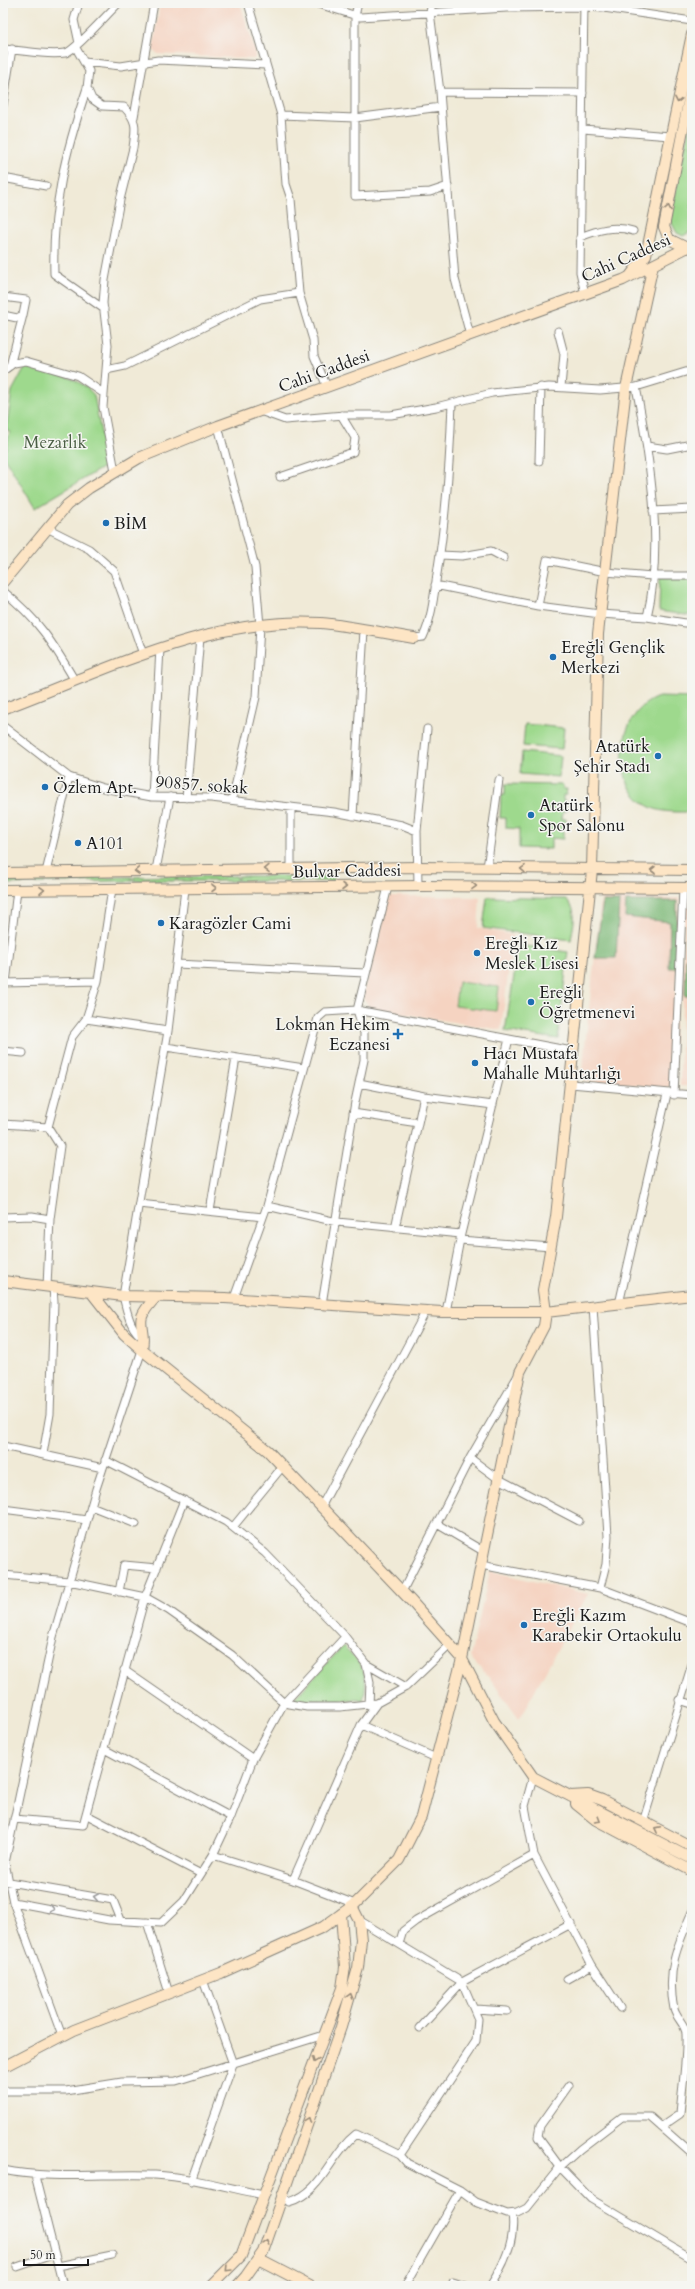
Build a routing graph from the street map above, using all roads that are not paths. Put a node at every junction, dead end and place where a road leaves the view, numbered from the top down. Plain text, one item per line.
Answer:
1 (79, 3) edge
2 (119, 3) edge
3 (154, 3) edge
4 (248, 3) edge
5 (315, 3) edge
6 (358, 3) edge
7 (432, 3) edge
8 (584, 5) edge
9 (430, 12) junction
10 (356, 16) junction
11 (692, 21) edge
12 (692, 34) edge
13 (78, 45) junction
14 (3, 49) edge
15 (12, 49) junction
16 (84, 62) junction
17 (145, 62) junction
18 (266, 65) junction
19 (692, 83) edge
20 (87, 88) junction
21 (440, 92) junction
22 (583, 93) junction
23 (3, 105) edge
24 (441, 107) junction
25 (281, 115) junction
26 (134, 117) junction
27 (355, 118) junction
28 (582, 129) junction
29 (670, 136) junction
30 (3, 178) edge
31 (46, 186) dead end
32 (448, 186) junction
33 (634, 231) dead end
34 (580, 237) junction
35 (690, 247) edge
36 (653, 266) junction
37 (628, 277) junction
38 (299, 293) junction
39 (585, 294) junction
40 (3, 297) edge
41 (104, 310) junction
42 (3, 315) edge
43 (23, 315) junction
44 (558, 332) dead end
45 (470, 335) junction
46 (10, 366) junction
47 (106, 370) junction
48 (692, 370) edge
49 (3, 371) edge
50 (327, 387) junction
51 (560, 387) junction
52 (541, 388) junction
53 (631, 388) junction
54 (103, 393) junction
55 (452, 404) junction
56 (260, 411) junction
57 (341, 415) junction
58 (218, 426) junction
59 (692, 444) edge
60 (647, 446) junction
61 (540, 461) dead end
62 (115, 471) junction
63 (280, 477) dead end
64 (692, 508) edge
65 (653, 511) junction
66 (47, 528) junction
67 (440, 555) junction
68 (504, 558) dead end
69 (606, 572) junction
70 (652, 576) junction
71 (692, 576) edge
72 (3, 582) edge
73 (435, 585) junction
74 (3, 591) edge
75 (538, 606) junction
76 (600, 614) junction
77 (648, 617) junction
78 (692, 624) edge
79 (260, 626) junction
80 (364, 630) junction
81 (200, 637) junction
82 (414, 638) joint
83 (160, 648) junction
84 (143, 654) junction
85 (75, 681) junction
86 (3, 709) edge
87 (3, 726) edge
88 (427, 729) dead end
89 (69, 777) junction
90 (499, 780) dead end
91 (152, 797) junction
92 (170, 797) junction
93 (186, 798) junction
94 (232, 800) junction
95 (291, 807) junction
96 (353, 816) junction
97 (417, 831) junction
98 (418, 867) junction
99 (487, 868) junction
100 (291, 869) junction
101 (156, 870) junction
102 (592, 870) junction
103 (692, 870) edge
104 (3, 872) edge
105 (46, 872) junction
106 (418, 886) junction
107 (388, 887) junction
108 (687, 888) edge
109 (112, 889) junction
110 (185, 889) junction
111 (589, 889) junction
112 (3, 890) edge
113 (17, 890) junction
114 (176, 964) junction
115 (365, 973) junction
116 (98, 981) junction
117 (4, 983) edge
118 (357, 1010) junction
119 (86, 1019) junction
120 (168, 1031) junction
121 (509, 1039) junction
122 (166, 1047) junction
123 (3, 1051) edge
124 (572, 1051) junction
125 (23, 1052) dead end
126 (236, 1058) junction
127 (304, 1068) junction
128 (359, 1083) junction
129 (570, 1084) junction
130 (671, 1094) junction
131 (692, 1095) edge
132 (424, 1096) junction
133 (494, 1105) junction
134 (353, 1113) junction
135 (418, 1123) junction
136 (3, 1124) edge
137 (48, 1127) junction
138 (139, 1204) junction
139 (267, 1206) junction
140 (210, 1211) junction
141 (3, 1217) edge
142 (263, 1217) junction
143 (50, 1219) junction
144 (337, 1222) junction
145 (395, 1228) junction
146 (460, 1237) junction
147 (550, 1247) junction
148 (3, 1281) edge
149 (50, 1287) junction
150 (91, 1292) junction
151 (692, 1295) edge
152 (123, 1296) junction
153 (156, 1297) junction
154 (234, 1298) junction
155 (322, 1304) junction
156 (619, 1304) junction
157 (593, 1306) junction
158 (426, 1311) junction
159 (446, 1312) junction
160 (546, 1312) junction
161 (144, 1338) junction
162 (142, 1350) junction
163 (520, 1372) junction
164 (3, 1446) edge
165 (43, 1454) junction
166 (470, 1458) junction
167 (105, 1460) junction
168 (283, 1466) junction
169 (103, 1468) junction
170 (497, 1478) junction
171 (184, 1500) junction
172 (91, 1506) junction
173 (321, 1507) junction
174 (3, 1509) edge
175 (87, 1520) junction
176 (579, 1521) dead end
177 (136, 1524) dead end
178 (437, 1524) junction
179 (233, 1527) junction
180 (483, 1551) junction
181 (481, 1565) junction
182 (157, 1568) junction
183 (3, 1575) edge
184 (69, 1581) junction
185 (600, 1588) junction
186 (119, 1592) junction
187 (402, 1592) junction
188 (146, 1597) junction
189 (692, 1623) edge
190 (345, 1637) junction
191 (450, 1645) junction
192 (462, 1659) junction
193 (366, 1664) junction
194 (692, 1664) edge
195 (124, 1670) junction
196 (406, 1687) junction
197 (680, 1700) junction
198 (284, 1703) junction
199 (377, 1703) junction
200 (692, 1704) edge
201 (368, 1705) junction
202 (361, 1725) junction
203 (104, 1749) junction
204 (253, 1758) junction
205 (436, 1758) junction
206 (533, 1777) junction
207 (568, 1796) junction
208 (87, 1815) junction
209 (231, 1817) junction
210 (14, 1819) junction
211 (643, 1822) junction
212 (692, 1847) edge
213 (213, 1855) junction
214 (534, 1855) junction
215 (692, 1859) edge
216 (692, 1871) edge
217 (201, 1874) junction
218 (293, 1880) junction
219 (6, 1881) edge
220 (13, 1902) junction
221 (354, 1905) junction
222 (692, 1912) edge
223 (341, 1914) junction
224 (121, 1920) junction
225 (359, 1920) junction
226 (147, 1922) junction
227 (571, 1924) junction
228 (399, 1944) junction
229 (592, 1965) junction
230 (567, 1979) dead end
231 (203, 1980) junction
232 (462, 1982) junction
233 (169, 1993) junction
234 (620, 2008) dead end
235 (475, 2009) junction
236 (507, 2011) dead end
237 (420, 2028) dead end
238 (62, 2036) junction
239 (324, 2036) junction
240 (233, 2064) junction
241 (3, 2067) edge
242 (568, 2085) dead end
243 (3, 2091) edge
244 (661, 2127) junction
245 (692, 2154) edge
246 (400, 2155) junction
247 (560, 2167) junction
248 (3, 2170) edge
249 (35, 2176) junction
250 (191, 2181) junction
251 (460, 2190) junction
252 (264, 2195) junction
253 (281, 2195) junction
254 (512, 2214) junction
255 (54, 2254) junction
256 (112, 2255) dead end
257 (258, 2259) junction
258 (692, 2259) edge
259 (58, 2266) junction
260 (17, 2267) dead end
261 (453, 2282) dead end
262 (63, 2286) edge
263 (211, 2286) edge
264 (237, 2286) edge
265 (310, 2286) edge
266 (405, 2286) edge
267 (466, 2286) edge
268 (490, 2286) edge

1 - 13 street
2 - 13 street
3 - 17 street
4 - 18 street
5 - 10 street
6 - 10 street
7 - 9 street
8 - 9 street
8 - 11 street
8 - 22 street
9 - 10 street
9 - 21 street
10 - 27 street
12 -> 29 street
13 - 15 street
13 - 16 street
14 - 15 street
15 - 23 street
16 - 17 street
16 - 20 street
17 - 18 street
17 - 26 street
18 - 25 street
35 -> 19 street
20 - 26 street
20 - 41 street
21 - 22 street
21 - 24 street
22 - 28 street
24 - 27 street
24 - 32 street
25 - 27 street
25 - 38 street
26 - 41 street
27 - 32 street
28 - 29 street
28 - 34 street
29 - 37 street
30 - 31 street
32 - 45 street
33 - 34 street
34 - 39 street
35 - 36 street, Cahi Caddesi
36 - 37 street, Cahi Caddesi
36 - 53 street
37 - 39 street, Cahi Caddesi
38 - 47 street
38 - 50 street
39 - 45 street, Cahi Caddesi
40 - 43 street
41 - 47 street
42 - 43 street
43 - 46 street
44 - 51 street
45 - 50 street, Cahi Caddesi
46 - 49 street
46 - 54 street
47 - 54 street
48 - 53 street
50 - 56 street, Cahi Caddesi
51 - 52 street
51 - 53 street
52 - 55 street
52 - 61 street
53 - 60 street
53 - 69 street
54 - 62 street
55 - 57 street
55 - 67 street
56 - 57 street
56 - 58 street, Cahi Caddesi
57 - 63 street
58 - 62 street, Cahi Caddesi
58 - 79 street
59 - 60 street
60 - 65 street
62 - 66 street, Cahi Caddesi
64 - 65 street
65 - 70 street
66 - 72 street, Cahi Caddesi
66 - 84 street
67 - 68 street
67 - 73 street
69 - 70 street
69 - 75 street
69 - 76 street
70 - 71 street
70 - 77 street
73 - 75 street
73 - 82 street
74 - 85 street
75 - 76 street
76 - 77 street
76 - 102 street
77 - 78 street
79 - 80 street
79 - 81 street
79 - 94 street
80 - 82 street
80 - 96 street
81 - 83 street
81 - 93 street
83 - 84 street
83 - 91 street
84 - 85 street
85 - 86 street
87 - 89 street, 90857. sokak
88 - 97 street
89 - 91 street, 90857. sokak
89 - 105 street
90 - 99 street
91 - 92 street, 90857. sokak
92 - 93 street, 90857. sokak
92 - 101 street
93 - 94 street, 90857. sokak
94 - 95 street, 90857. sokak
95 - 96 street, 90857. sokak
95 - 100 street
96 - 97 street, 90857. sokak
97 - 98 street
98 - 99 street
98 - 100 street
98 - 106 street
102 -> 99 street
100 -> 101 street
101 -> 105 street
103 -> 102 street
102 - 111 street
104 - 105 street
106 - 107 street, Bulvar Caddesi
106 -> 111 street, Bulvar Caddesi
110 -> 107 street, Bulvar Caddesi
107 - 115 street
108 - 111 street, Bulvar Caddesi
108 - 130 street
109 - 110 street, Bulvar Caddesi
113 -> 109 street, Bulvar Caddesi
109 - 116 street
110 - 114 street
111 - 124 street
112 - 113 street, Bulvar Caddesi
113 - 117 street
114 - 115 street
114 - 120 street
115 - 118 street
116 - 117 street
116 - 119 street
118 - 121 street
118 - 127 street
118 - 128 street
119 - 120 street
119 - 137 street
120 - 122 street
121 - 124 street
121 - 133 street
122 - 126 street
122 - 138 street
123 - 125 street
124 - 129 street
126 - 127 street
126 - 140 street
127 - 139 street
128 - 132 street
128 - 134 street
129 - 130 street
129 - 147 street
130 - 131 street
130 - 156 street
132 - 133 street
132 - 135 street
133 - 146 street
134 - 135 street
134 - 144 street
135 - 145 street
136 - 137 street
137 - 143 street
138 - 140 street
138 - 152 street
139 - 142 street
139 - 144 street
140 - 142 street
141 - 143 street
142 - 154 street
143 - 149 street
144 - 145 street
144 - 155 street
145 - 146 street
146 - 147 street
146 - 159 street
147 - 160 street
148 - 149 street
149 - 150 street
149 - 165 street
150 - 152 street
150 - 162 street
151 - 156 street
152 - 153 street
152 - 161 street
153 - 154 street
153 - 161 street
154 - 155 street
155 - 158 street
156 - 157 street
157 - 160 street
157 - 185 street
158 - 159 street
158 - 173 street
159 - 160 street
160 - 163 street
161 - 162 street
162 - 167 street
162 - 168 street
163 - 166 street
163 - 170 street
164 - 165 street
165 - 169 street
166 - 170 street
166 - 178 street
167 - 169 street
167 - 171 street
168 - 173 street
168 - 179 street
169 - 172 street
170 - 176 street
170 - 180 street
171 - 179 street
171 - 182 street
172 - 175 street
172 - 177 street
173 - 187 street
174 - 175 street
175 - 184 street
178 - 180 street
178 - 187 street
179 - 190 street
180 - 181 street
181 - 185 street
181 - 192 street
182 - 186 street
182 - 188 street
183 - 184 street
184 - 186 street
184 - 210 street
185 - 189 street
186 - 188 street
187 - 191 street
188 - 195 street
188 - 198 street
190 - 193 street
190 - 198 street
191 - 192 street
191 - 196 street
192 - 205 street
192 - 206 street
193 - 196 street
193 - 201 street
194 - 197 street
195 - 203 street
195 - 204 street
196 - 199 street
197 - 200 street
197 - 211 street
198 - 201 street
198 - 204 street
199 - 201 street
199 - 202 street
202 - 205 street
202 - 218 street
203 - 208 street
203 - 209 street
204 - 209 street
205 - 221 street
206 - 207 street
206 - 214 street
207 - 211 street
207 - 215 street
207 -> 216 street
208 - 210 street
208 - 217 street
209 - 213 street
210 - 219 street
212 -> 211 street
213 - 217 street
213 - 218 street
214 - 227 street
214 - 228 street
217 - 226 street
218 - 221 street
219 - 220 street
224 -> 219 street
220 -> 224 street
220 - 238 street
221 - 223 street
221 - 225 street
222 - 244 street
223 - 231 street
223 - 239 street
224 - 226 street
225 - 228 street
253 -> 225 street
226 - 233 street
227 - 229 street
227 - 232 street
228 - 232 street
229 - 230 street
229 - 234 street
231 - 233 street
231 - 240 street
232 - 235 street
232 - 237 street
233 - 238 street
235 - 236 street
235 - 246 street
238 - 241 street
239 - 240 street
239 -> 252 street
240 - 243 street
240 - 250 street
242 - 247 street
244 - 245 street
244 - 247 street
246 - 251 street
246 - 253 street
247 - 254 street
247 - 258 street
248 - 249 street
249 - 250 street
249 - 255 street
250 - 252 street
251 - 254 street
251 - 266 street
252 -> 263 street
257 -> 253 street
254 - 268 street
255 - 259 street
255 - 260 street
256 - 259 street
257 - 264 street
257 - 265 street
259 - 262 street
261 - 267 street

